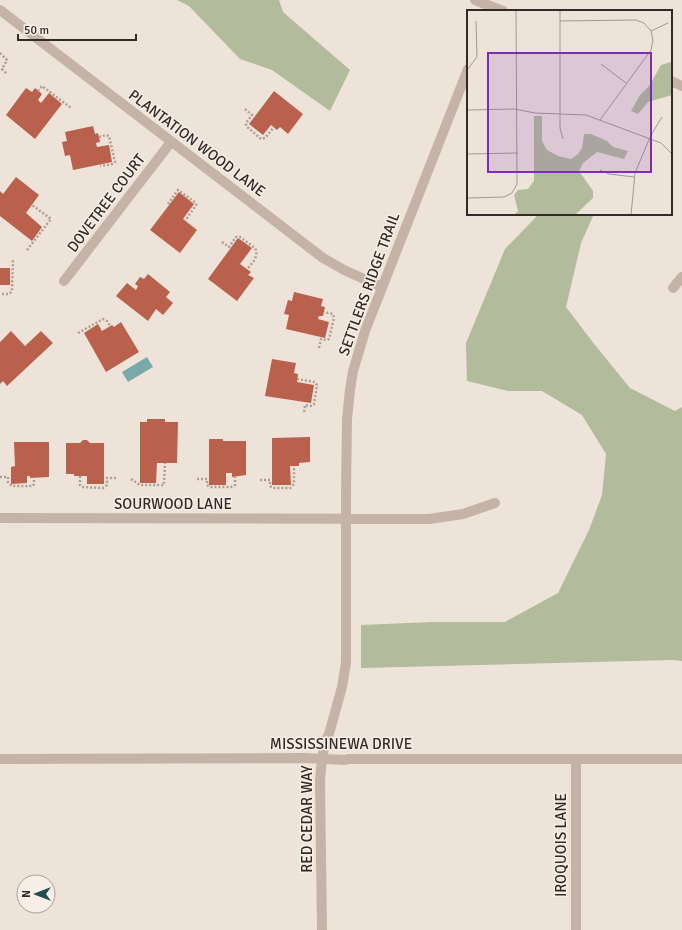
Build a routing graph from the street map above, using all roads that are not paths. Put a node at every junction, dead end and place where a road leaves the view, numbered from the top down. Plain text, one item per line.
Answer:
1 (475, 0) edge
2 (493, 6) edge
3 (0, 10) edge
4 (467, 72) edge
5 (672, 81) edge
6 (682, 86) edge
7 (171, 142) junction
8 (682, 277) edge
9 (64, 281) dead end
10 (382, 287) junction
11 (673, 288) dead end
12 (495, 503) dead end
13 (0, 518) edge
14 (346, 520) junction
15 (0, 759) edge
16 (322, 759) junction
17 (576, 760) junction
18 (682, 760) edge
19 (322, 930) edge
20 (576, 930) edge

1 - 2 street
3 - 7 street, PLANTATION WOOD LANE
4 - 10 street, SETTLERS RIDGE TRAIL
5 - 6 street
7 - 9 street, DOVETREE COURT
7 - 10 street, PLANTATION WOOD LANE
8 - 11 street
10 - 14 street, SETTLERS RIDGE TRAIL
12 - 14 street, SOURWOOD LANE
13 - 14 street, SOURWOOD LANE
14 - 16 street, RED CEDAR WAY
15 - 16 street, MISSISSINEWA DRIVE
16 - 17 street, MISSISSINEWA DRIVE
16 - 19 street, RED CEDAR WAY
17 - 18 street, MISSISSINEWA DRIVE
17 - 20 street, IROQUOIS LANE

